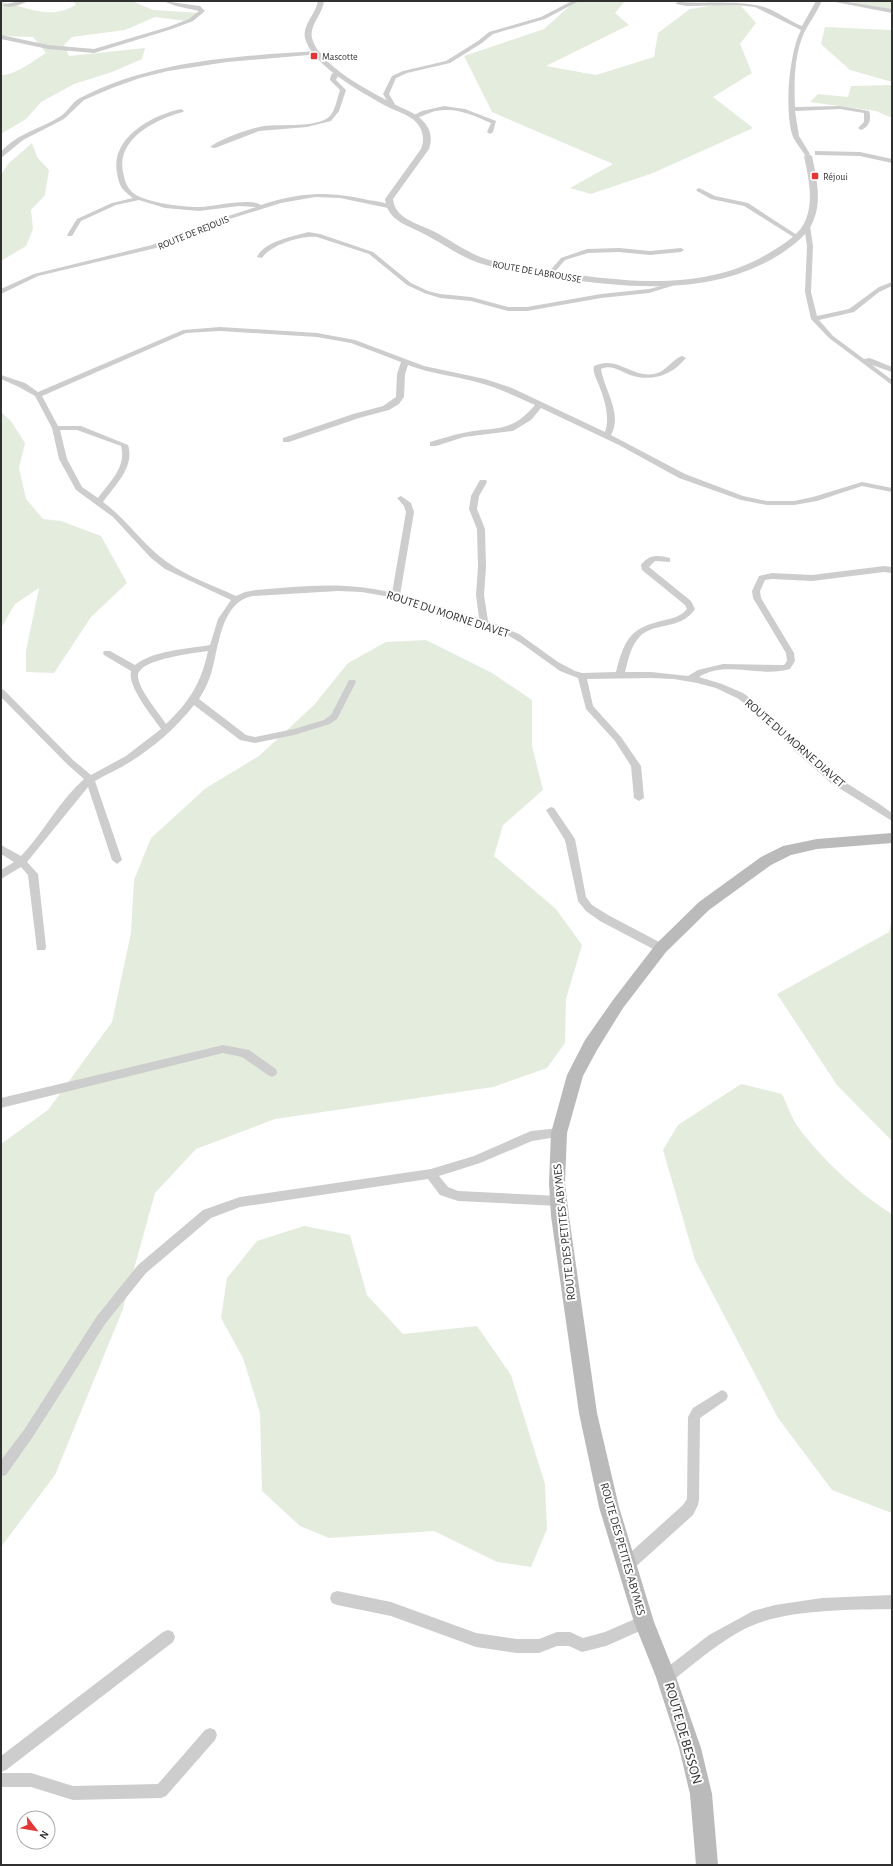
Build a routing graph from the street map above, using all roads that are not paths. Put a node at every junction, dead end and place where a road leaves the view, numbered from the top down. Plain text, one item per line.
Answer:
1 (25, 1) edge
2 (166, 1) edge
3 (322, 1) edge
4 (576, 1) edge
5 (819, 1) edge
6 (833, 1) edge
7 (678, 4) dead end
8 (5, 5) dead end
9 (892, 11) edge
10 (804, 28) junction
11 (1, 37) edge
12 (318, 53) junction
13 (337, 72) junction
14 (393, 106) junction
15 (793, 109) junction
16 (181, 110) dead end
17 (413, 117) junction
18 (861, 128) dead end
19 (490, 132) dead end
20 (213, 147) dead end
21 (2, 154) edge
22 (813, 156) junction
23 (892, 161) edge
24 (699, 190) dead end
25 (139, 198) junction
26 (265, 206) junction
27 (388, 206) junction
28 (807, 226) junction
29 (70, 235) dead end
30 (797, 237) junction
31 (680, 250) dead end
32 (260, 257) dead end
33 (550, 274) junction
34 (672, 284) junction
35 (892, 284) edge
36 (1, 292) edge
37 (814, 319) junction
38 (682, 358) dead end
39 (860, 358) junction
40 (405, 362) junction
41 (892, 370) edge
42 (1, 377) edge
43 (892, 383) edge
44 (38, 395) junction
45 (540, 404) junction
46 (56, 428) junction
47 (607, 436) junction
48 (286, 440) dead end
49 (433, 444) dead end
50 (483, 482) dead end
51 (892, 490) edge
52 (401, 498) dead end
53 (99, 502) junction
54 (667, 560) dead end
55 (892, 570) edge
56 (396, 596) junction
57 (237, 600) junction
58 (484, 624) junction
59 (213, 647) junction
60 (107, 653) dead end
61 (135, 669) junction
62 (620, 675) junction
63 (582, 676) junction
64 (691, 678) junction
65 (352, 682) dead end
66 (1, 692) edge
67 (193, 699) junction
68 (165, 729) junction
69 (90, 779) junction
70 (639, 798) dead end
71 (551, 810) dead end
72 (892, 818) edge
73 (892, 838) edge
74 (1, 849) edge
75 (117, 860) dead end
76 (21, 861) junction
77 (1, 875) edge
78 (41, 947) dead end
79 (661, 948) junction
80 (272, 1072) dead end
81 (1, 1102) edge
82 (559, 1133) junction
83 (431, 1174) junction
84 (559, 1201) junction
85 (722, 1396) dead end
86 (1, 1470) edge
87 (627, 1565) junction
88 (337, 1598) dead end
89 (892, 1602) edge
90 (644, 1622) junction
91 (168, 1637) dead end
92 (666, 1677) junction
93 (210, 1735) dead end
94 (1, 1765) edge
95 (1, 1780) edge
96 (707, 1865) edge

1 - 8 street
2 - 11 street
3 - 12 street
4 - 14 street
5 - 10 street
6 - 9 street
7 - 10 street
10 - 15 street
12 - 13 street
12 - 21 street
13 - 14 street
13 - 20 street
14 - 17 street
15 - 18 street
15 - 22 street
16 - 25 street
17 - 19 street
17 - 27 street
22 - 23 street
22 - 28 street, ROUTE DE LABROUSSE
24 - 30 street
25 - 26 street
25 - 29 street
26 - 27 street, ROUTE DE REJOUIS
26 - 36 street, ROUTE DE REJOUIS
27 - 33 street, ROUTE DE LABROUSSE
28 - 30 street, ROUTE DE LABROUSSE
28 - 37 street
30 - 34 street, ROUTE DE LABROUSSE
31 - 33 street
32 - 34 street
33 - 34 street, ROUTE DE LABROUSSE
35 - 37 street
37 - 39 street
38 - 47 street
39 - 41 street
39 - 43 street
40 - 44 street
40 - 45 street
40 - 48 street
42 - 44 street
44 - 46 street
45 - 47 street
45 - 49 street
46 - 53 street
46 - 53 street
47 - 51 street
50 - 58 street
52 - 56 street
53 - 57 street
54 - 62 street
55 - 64 street
56 - 57 street, ROUTE DU MORNE DIAVET
56 - 58 street, ROUTE DU MORNE DIAVET
57 - 59 street
58 - 63 street, ROUTE DU MORNE DIAVET
59 - 61 street
59 - 67 street
60 - 61 street
61 - 68 street
62 - 63 street, ROUTE DU MORNE DIAVET
62 - 64 street, ROUTE DU MORNE DIAVET
63 - 70 street
64 - 72 street, ROUTE DU MORNE DIAVET
65 - 67 street
66 - 69 street
67 - 68 street
68 - 69 street
69 - 75 street
69 - 76 street
71 - 79 street
73 - 79 main road, ROUTE DES PETITES ABYMES
74 - 76 street
76 - 77 street
76 - 78 street
79 - 82 main road, ROUTE DES PETITES ABYMES
80 - 81 street
82 - 83 street
82 - 84 main road, ROUTE DES PETITES ABYMES
83 - 84 street
83 - 86 street
84 - 87 main road, ROUTE DES PETITES ABYMES
85 - 87 street
87 - 90 main road, ROUTE DES PETITES ABYMES
88 - 90 street
89 - 92 street, ROUTE DE BESSON
90 - 92 main road, ROUTE DES PETITES ABYMES
91 - 94 street
92 - 96 main road, ROUTE DE BESSON
93 - 95 street

